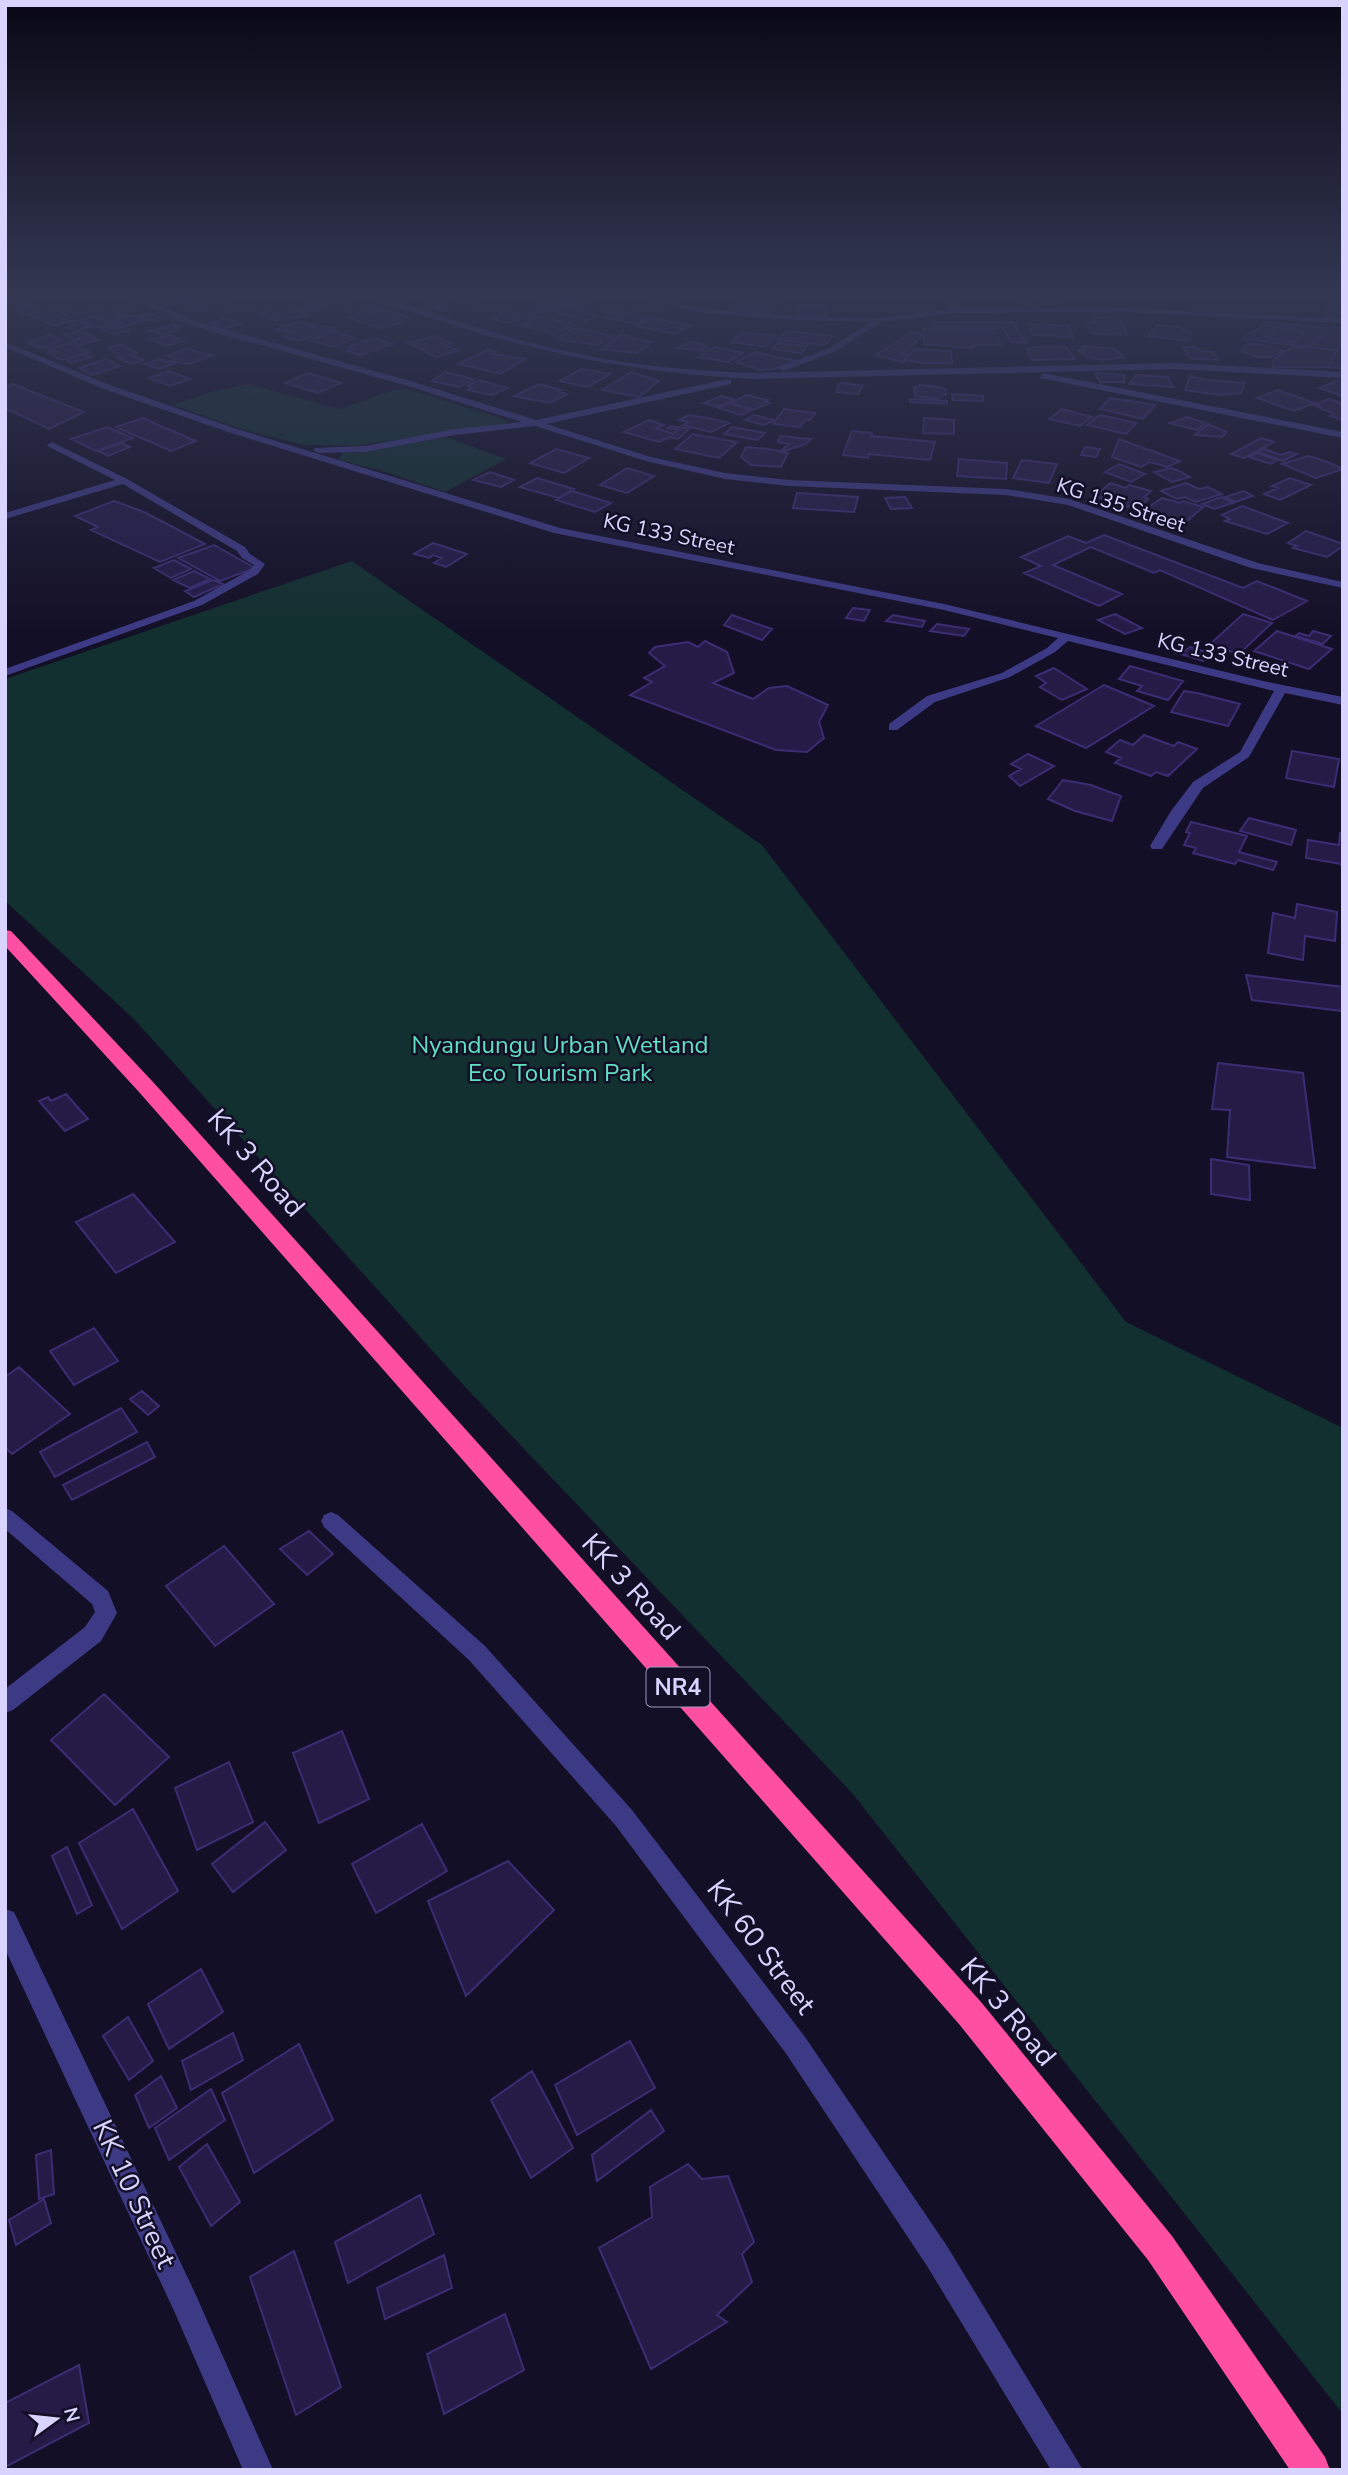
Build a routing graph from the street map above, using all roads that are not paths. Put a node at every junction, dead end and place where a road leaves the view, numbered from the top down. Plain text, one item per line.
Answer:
1 (160, 406) edge
2 (476, 406) edge
3 (618, 406) edge
4 (1195, 406) edge
5 (537, 423) junction
6 (1343, 435) edge
7 (52, 444) dead end
8 (300, 451) junction
9 (124, 481) junction
10 (5, 516) edge
11 (1343, 585) edge
12 (1066, 637) junction
13 (5, 673) edge
14 (1281, 689) junction
15 (1343, 701) edge
16 (892, 727) dead end
17 (1157, 846) dead end
18 (8, 942) edge
19 (5, 1517) edge
20 (331, 1521) dead end
21 (5, 1703) edge
22 (5, 1922) edge
23 (258, 2470) edge
24 (1068, 2470) edge
25 (1311, 2470) edge

1 - 8 street, KG 133 Street
2 - 5 street, KG 135 Street
3 - 5 street
4 - 6 street
5 - 8 street
5 - 11 street, KG 135 Street
7 - 9 street
8 - 12 street, KG 133 Street
9 - 10 street
9 - 13 street
12 - 14 street, KG 133 Street
12 - 16 street
14 - 15 street, KG 133 Street
14 - 17 street
18 - 25 highway, KK 3 Road / NR4
19 - 21 street
20 - 24 street, KK 60 Street
22 - 23 street, KK 10 Street

